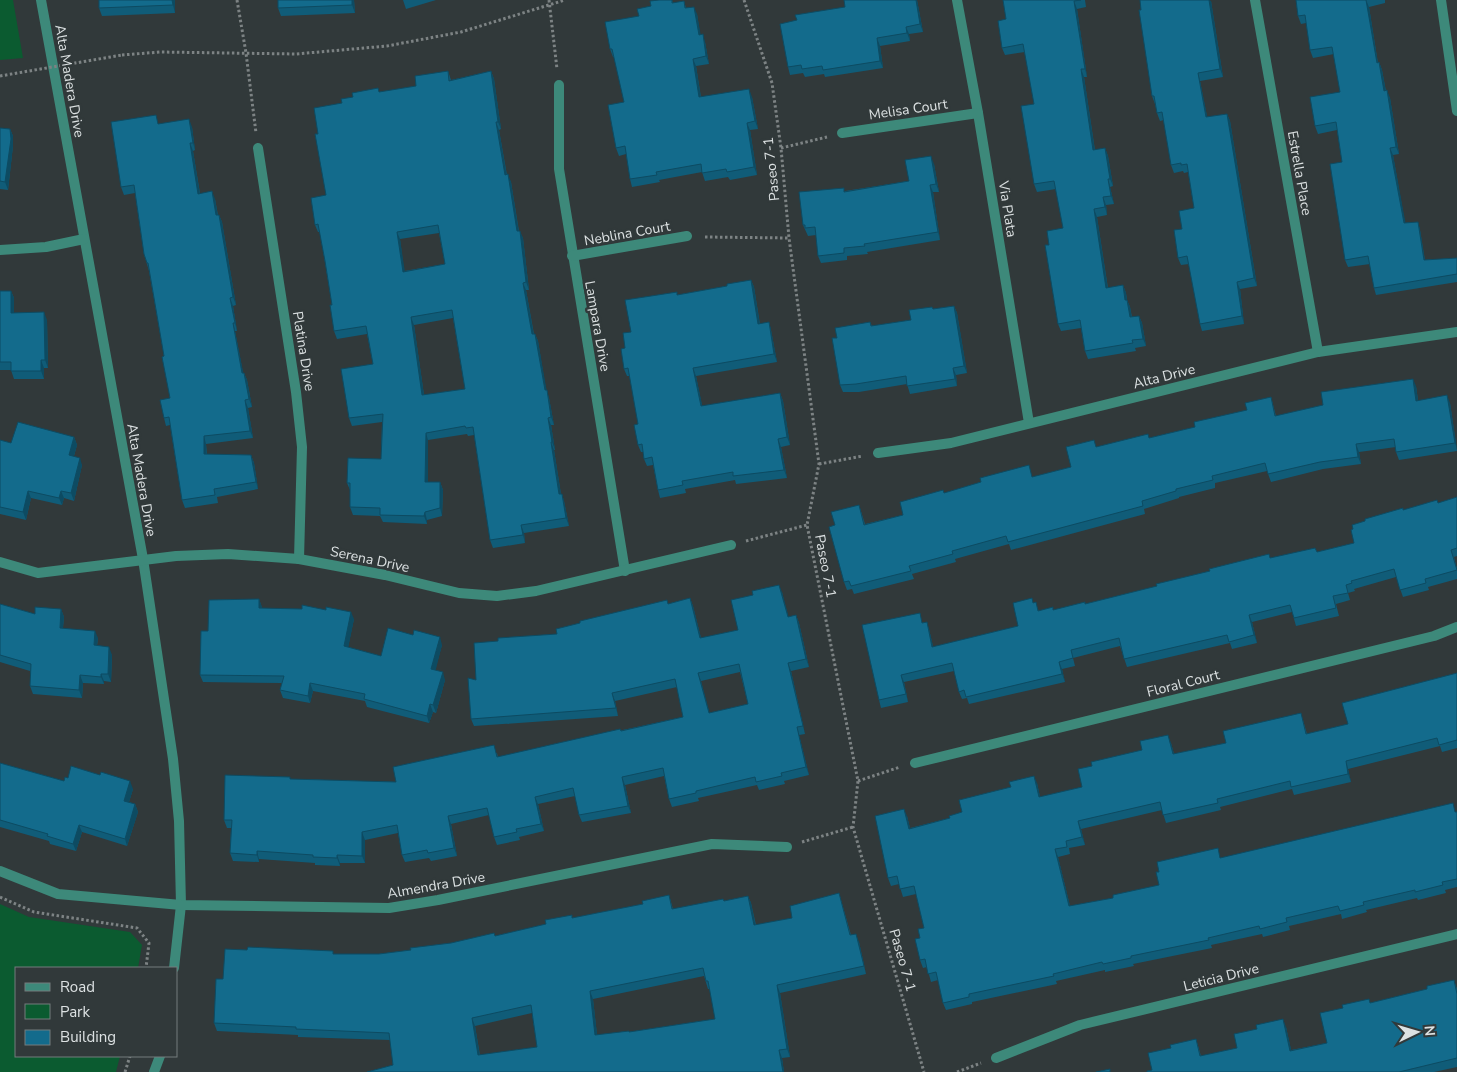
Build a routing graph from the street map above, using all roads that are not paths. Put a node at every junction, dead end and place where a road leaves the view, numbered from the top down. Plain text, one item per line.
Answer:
1 (41, 0) edge
2 (957, 0) edge
3 (1255, 0) edge
4 (1440, 0) edge
5 (1453, 46) edge
6 (559, 84) road end
7 (1457, 111) edge
8 (978, 113) junction
9 (842, 133) road end
10 (258, 148) road end
11 (687, 236) road end
12 (84, 239) junction
13 (0, 250) edge
14 (572, 256) junction
15 (1457, 332) edge
16 (1318, 352) junction
17 (1029, 423) junction
18 (878, 453) road end
19 (731, 545) road end
20 (143, 559) junction
21 (299, 559) junction
22 (0, 562) edge
23 (625, 571) junction
24 (1457, 627) edge
25 (915, 762) road end
26 (787, 846) road end
27 (0, 872) edge
28 (181, 905) junction
29 (1457, 934) edge
30 (174, 967) edge
31 (160, 1057) edge
32 (996, 1058) road end
33 (154, 1072) edge

1 - 12 street, Alta Madera Drive
2 - 8 street, Via Plata
3 - 16 street, Estrella Place
4 - 5 street
5 - 7 street
6 - 14 street, Lampara Drive
8 - 9 street, Melisa Court
8 - 17 street, Via Plata
10 - 21 street, Platina Drive
11 - 14 street, Neblina Court
12 - 13 street
12 - 20 street, Alta Madera Drive
14 - 23 street, Lampara Drive
15 - 16 street, Alta Drive
16 - 17 street, Alta Drive
17 - 18 street, Alta Drive
19 - 23 street, Serena Drive
20 - 21 street, Serena Drive
20 - 22 street, Serena Drive
20 - 28 street, Alta Madera Drive
21 - 23 street, Serena Drive
24 - 25 street, Floral Court
26 - 28 street, Almendra Drive
27 - 28 street, Almendra Drive
28 - 30 street, Alta Madera Drive
29 - 32 street, Leticia Drive
31 - 33 street

